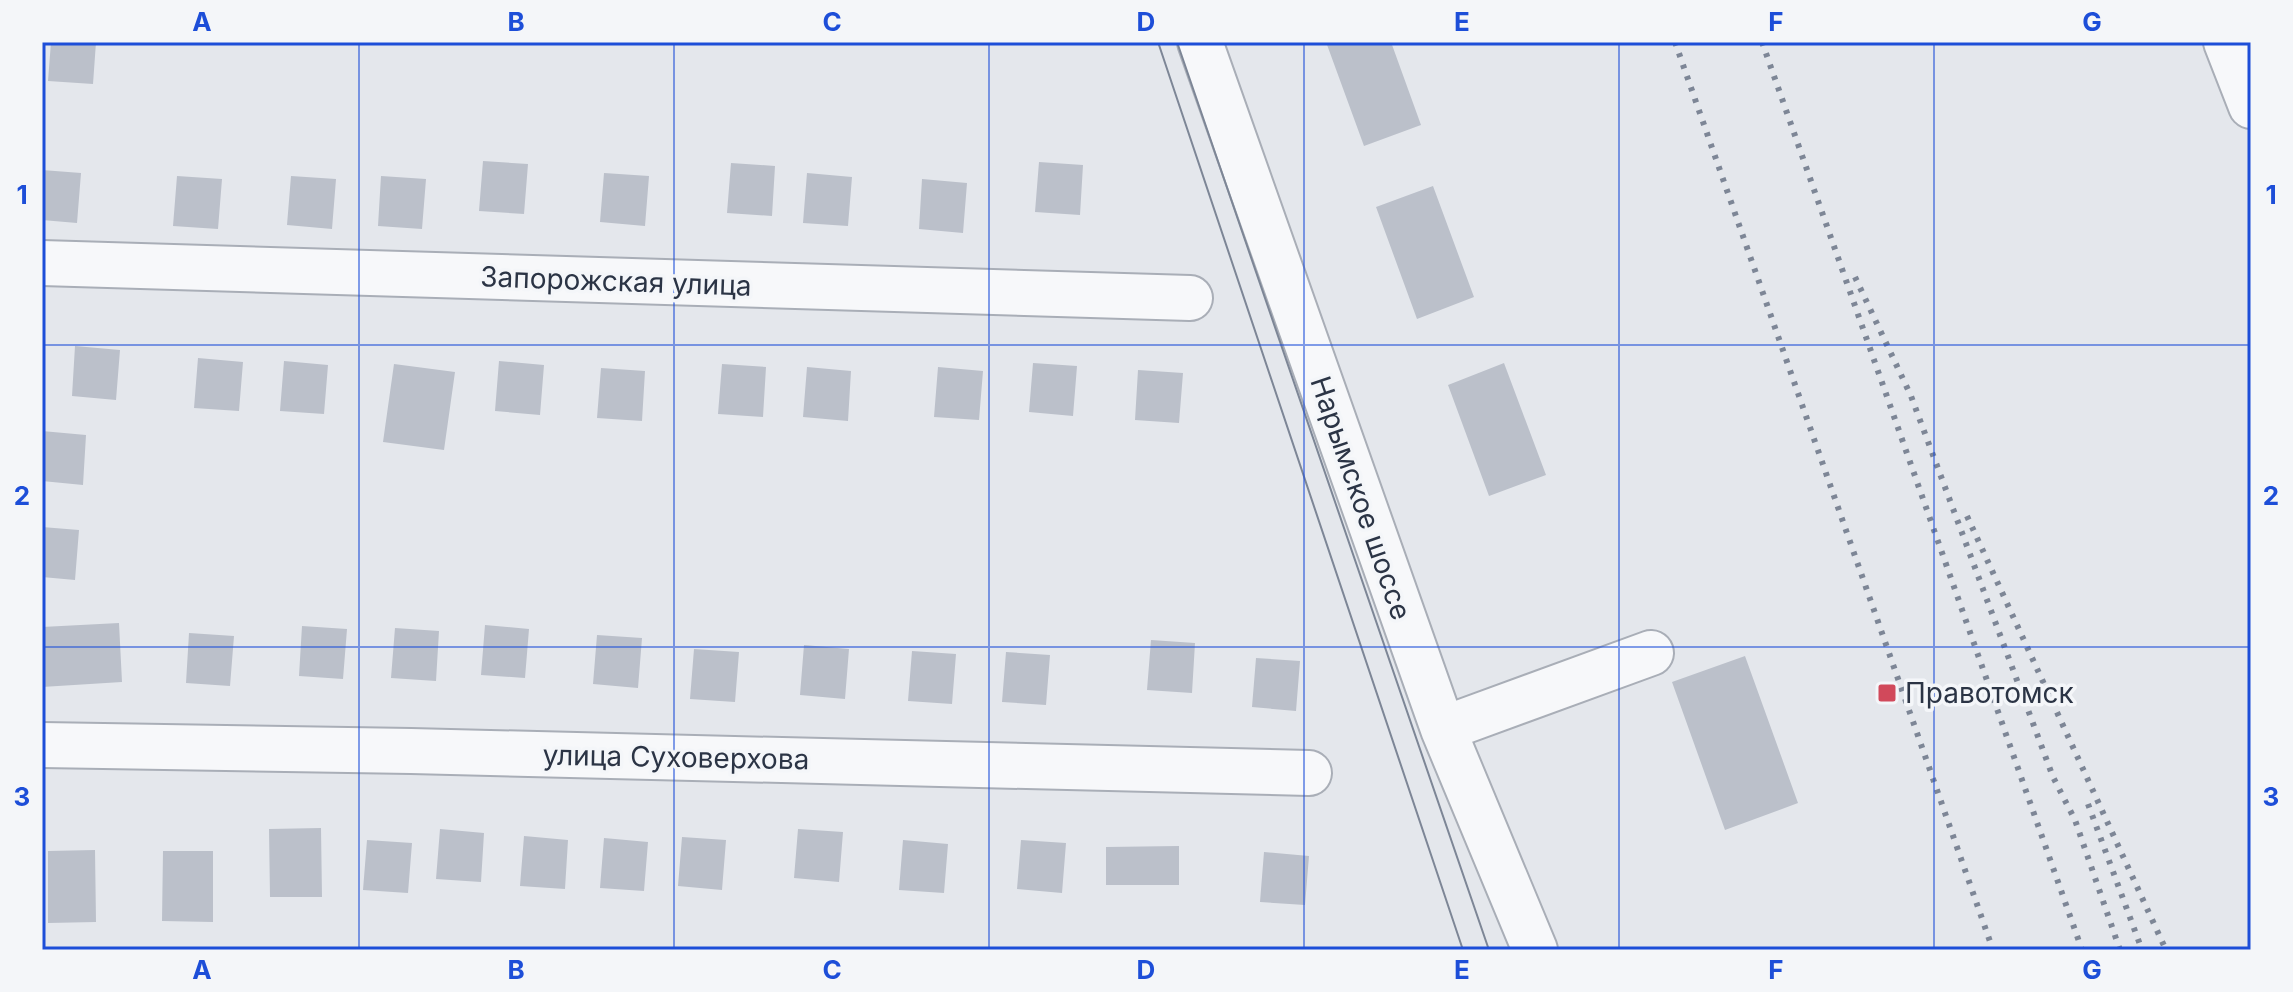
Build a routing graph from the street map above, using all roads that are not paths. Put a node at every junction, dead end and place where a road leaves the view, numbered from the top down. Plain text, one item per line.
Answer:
1 (1200, 42) edge
2 (2226, 42) edge
3 (2251, 106) edge
4 (42, 263) edge
5 (1190, 298) dead end
6 (1651, 653) dead end
7 (1443, 729) junction
8 (42, 745) edge
9 (1309, 773) dead end
10 (1535, 950) edge

1 - 7 street, Нарымское шоссе
2 - 3 street
4 - 5 street, Запорожская улица
6 - 7 street
7 - 10 street, Нарымское шоссе
8 - 9 street, улица Суховерхова

